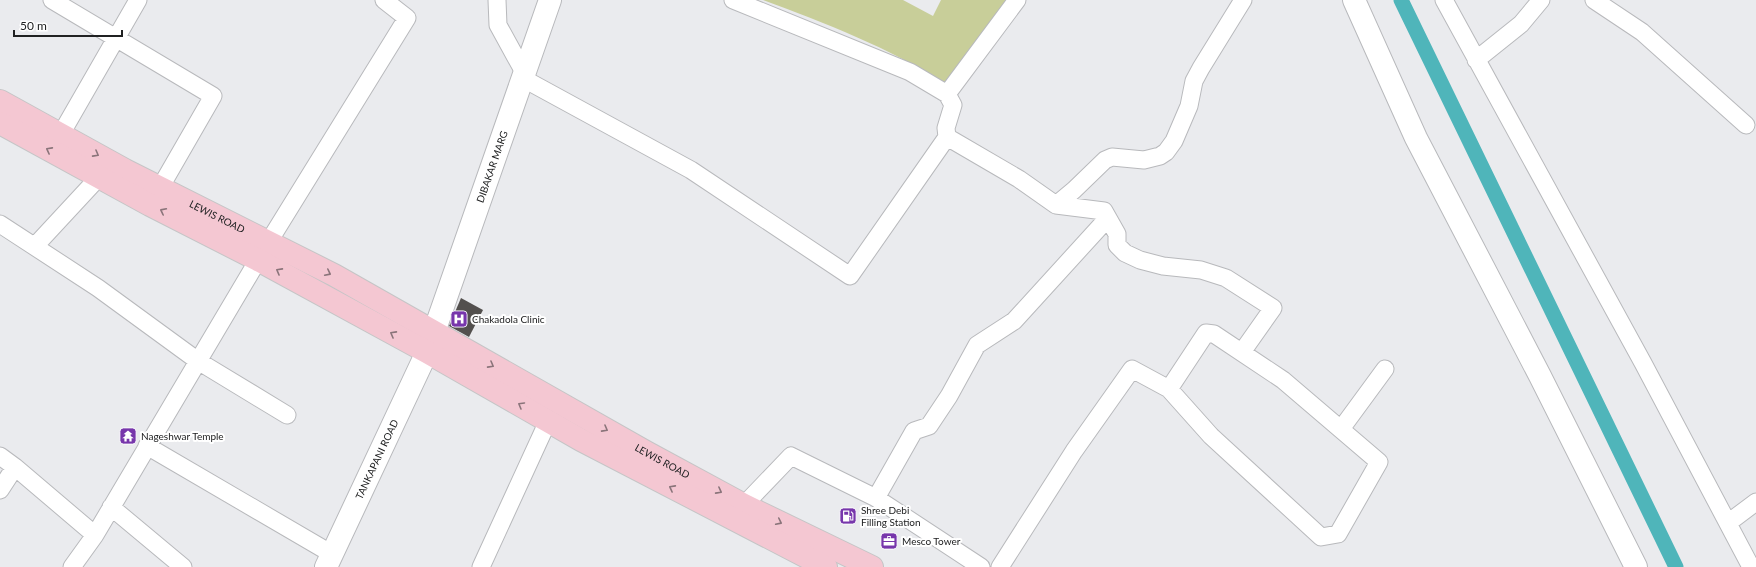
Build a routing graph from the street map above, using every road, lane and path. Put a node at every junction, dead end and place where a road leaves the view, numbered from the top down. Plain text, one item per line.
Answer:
1 (52, 0) edge
2 (138, 0) edge
3 (384, 0) edge
4 (497, 0) edge
5 (550, 0) edge
6 (733, 0) edge
7 (1017, 0) edge
8 (1243, 0) edge
9 (1354, 0) edge
10 (1444, 0) edge
11 (1541, 0) edge
12 (1594, 0) edge
13 (116, 38) junction
14 (1476, 60) junction
15 (524, 77) junction
16 (947, 94) junction
17 (0, 101) edge
18 (0, 124) edge
19 (1746, 125) dead end
20 (61, 134) junction
21 (948, 137) junction
22 (99, 177) junction
23 (160, 188) junction
24 (1056, 205) junction
25 (1108, 219) junction
26 (0, 224) edge
27 (34, 246) junction
28 (263, 251) junction
29 (430, 343) junction
30 (1242, 352) junction
31 (198, 362) junction
32 (1385, 369) dead end
33 (1169, 389) junction
34 (287, 415) dead end
35 (548, 421) junction
36 (1341, 429) junction
37 (148, 446) junction
38 (0, 456) edge
39 (15, 467) junction
40 (0, 490) edge
41 (876, 498) junction
42 (1756, 502) edge
43 (744, 505) junction
44 (111, 507) junction
45 (1728, 523) junction
46 (95, 535) junction
47 (329, 560) edge
48 (483, 566) edge
49 (72, 567) edge
50 (184, 567) edge
51 (826, 567) edge
52 (872, 567) edge
53 (981, 567) edge
54 (1000, 567) edge
55 (1636, 567) edge
56 (1752, 567) edge

1 - 13 street
2 - 13 street
3 - 28 street
4 - 15 street
5 - 15 street, DIBAKAR MARG
6 - 16 street
7 - 16 street
8 - 24 street
9 - 55 street
10 - 14 street
11 - 14 street
12 - 19 street
13 - 20 street
13 - 23 street
14 - 45 street
15 - 21 street
15 - 29 street, DIBAKAR MARG
16 - 21 street
17 - 20 main road, LEWIS ROAD
22 -> 18 main road, LEWIS ROAD
20 -> 23 main road, LEWIS ROAD
21 - 24 street
22 - 27 street
28 -> 22 main road, LEWIS ROAD
23 - 28 main road, LEWIS ROAD
24 - 25 street
25 - 30 street
25 - 41 street
26 - 27 street
27 - 31 street
28 - 29 main road, LEWIS ROAD
28 - 31 street
35 -> 29 main road, LEWIS ROAD
29 -> 43 main road, LEWIS ROAD
29 - 47 street, TANKAPANI ROAD
30 - 33 street
30 - 36 street
31 - 34 street
31 - 37 street
32 - 36 street
33 - 36 street
33 - 54 street
35 - 48 street
51 -> 35 main road, LEWIS ROAD
37 - 44 street
37 - 47 street
38 - 39 street
39 - 40 street
39 - 46 street
41 - 43 street
41 - 53 street
42 - 45 street
43 -> 52 main road, LEWIS ROAD
44 - 46 street
44 - 50 street
45 - 56 street
46 - 49 street

